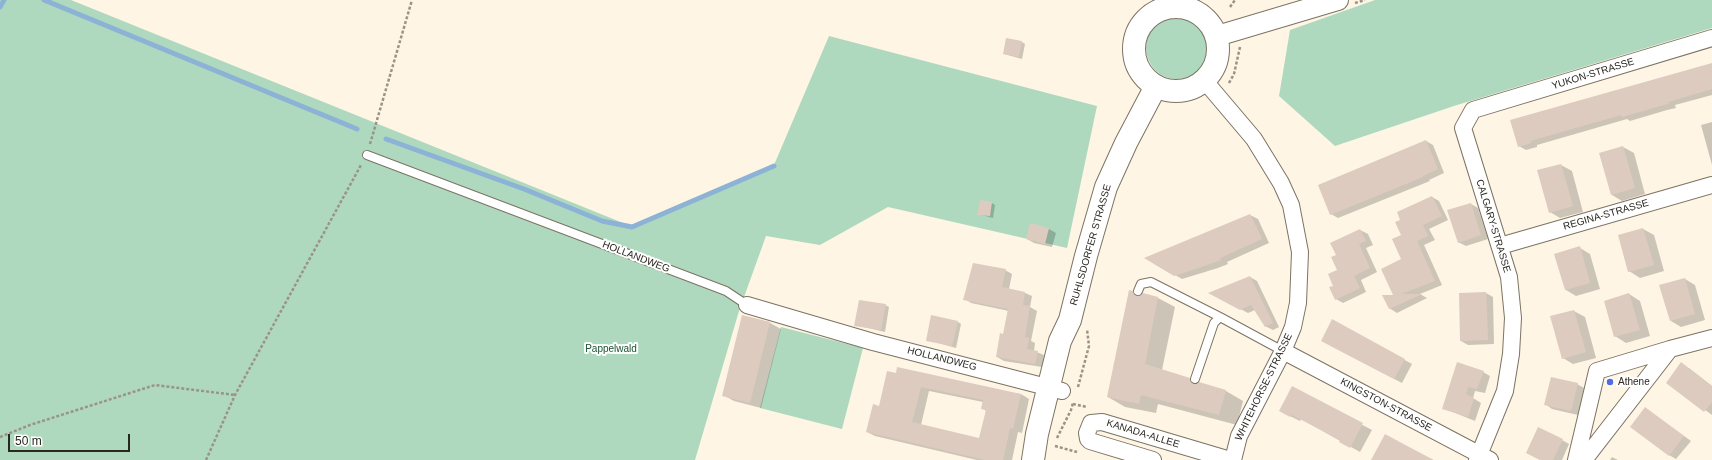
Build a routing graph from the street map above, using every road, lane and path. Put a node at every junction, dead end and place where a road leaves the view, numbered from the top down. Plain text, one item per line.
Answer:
1 (412, 0) edge
2 (1235, 0) edge
3 (1338, 0) edge
4 (1169, 4) edge
5 (1230, 7) dead end
6 (1217, 36) junction
7 (1712, 38) edge
8 (1240, 45) dead end
9 (1204, 80) junction
10 (1229, 83) dead end
11 (1156, 86) junction
12 (1473, 110) joint
13 (367, 155) junction
14 (1712, 185) edge
15 (1500, 246) junction
16 (1138, 291) dead end
17 (747, 305) joint
18 (1220, 317) junction
19 (1712, 338) edge
20 (1089, 346) dead end
21 (1670, 349) junction
22 (1283, 351) junction
23 (1195, 379) dead end
24 (1063, 389) junction
25 (235, 395) junction
26 (0, 437) edge
27 (1053, 446) dead end
28 (1079, 452) dead end
29 (1482, 458) edge
30 (206, 460) edge
31 (1034, 460) edge
32 (1153, 460) edge
33 (1231, 460) edge
34 (1576, 460) edge
35 (1584, 460) edge

1 - 13 path
2 - 5 path
3 - 6 street
4 - 6 main road
4 - 11 main road
6 - 9 main road
7 - 12 street, YUKON-STRASSE
8 - 10 path
9 - 11 main road
9 - 22 street, WHITEHORSE-STRASSE
11 - 24 main road, RUHLSDORFER STRASSE
12 - 15 street, CALGARY-STRASSE
13 - 17 lane, HOLLANDWEG
13 - 25 path
14 - 15 street, REGINA-STRASSE
15 - 29 street, CALGARY-STRASSE
16 - 18 lane
17 - 24 street, HOLLANDWEG
18 - 22 lane
18 - 23 lane
19 - 21 street
20 - 24 path
21 - 34 street
21 - 35 street
22 - 29 street, KINGSTON-STRASSE
22 - 33 street, WHITEHORSE-STRASSE
24 - 31 main road, RUHLSDORFER STRASSE
25 - 26 path
25 - 30 path
27 - 28 path
32 - 33 street, KANADA-ALLEE

